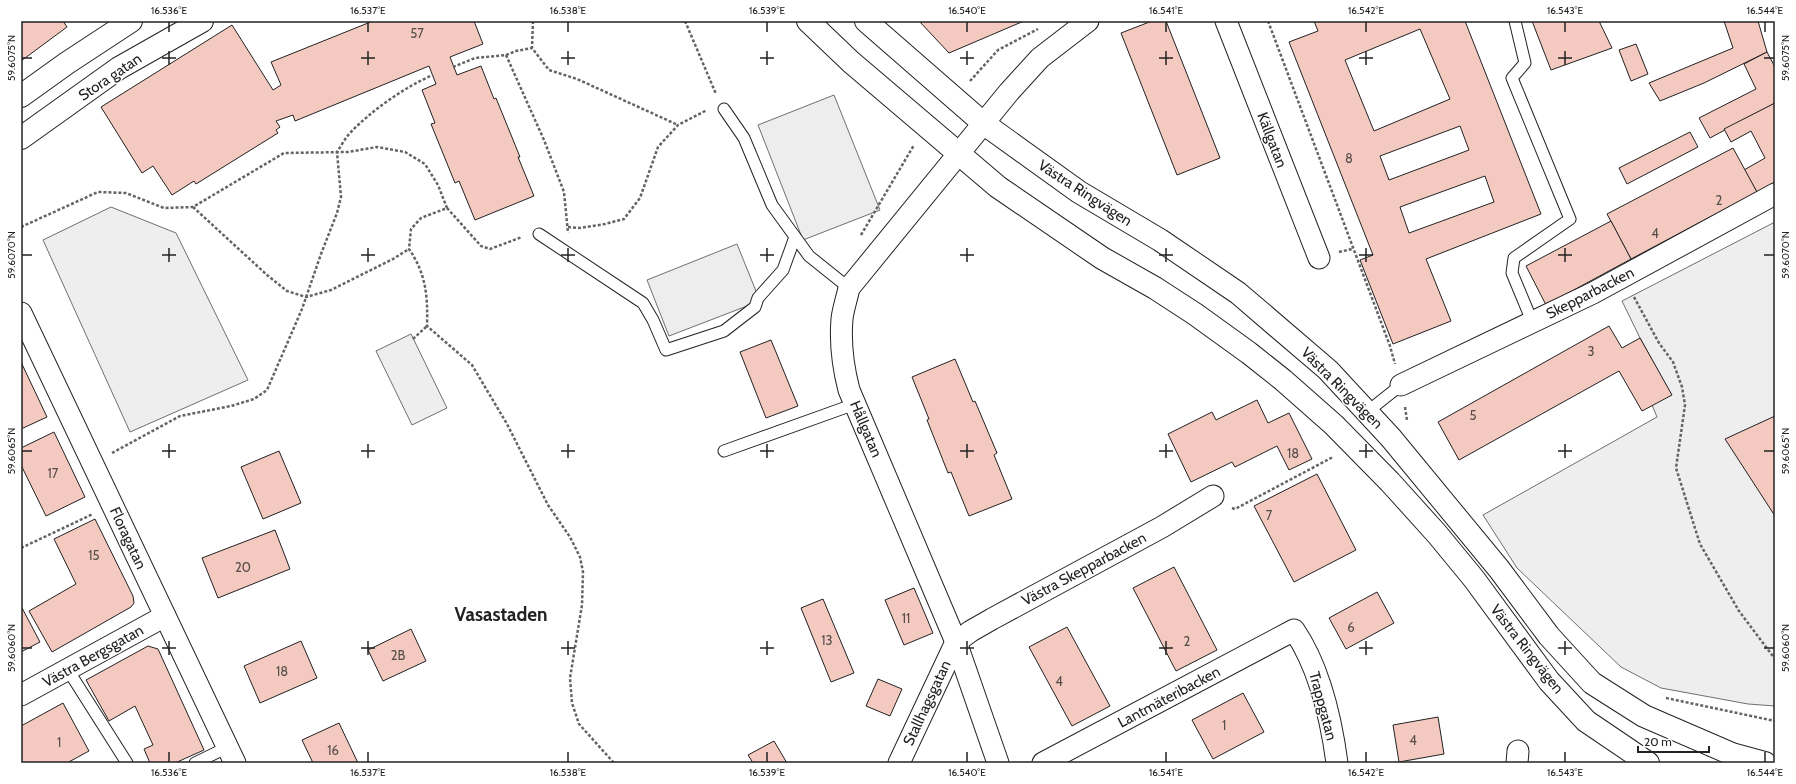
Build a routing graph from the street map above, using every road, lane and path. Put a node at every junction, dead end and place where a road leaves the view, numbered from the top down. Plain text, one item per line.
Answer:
1 (131, 21) edge
2 (202, 21) edge
3 (533, 21) edge
4 (685, 21) edge
5 (808, 21) edge
6 (866, 21) edge
7 (1088, 21) edge
8 (1226, 21) edge
9 (1268, 21) edge
10 (1515, 21) edge
11 (1039, 28) dead end
12 (532, 48) junction
13 (506, 55) junction
14 (454, 67) dead end
15 (432, 75) dead end
16 (21, 96) edge
17 (954, 97) junction
18 (722, 106) junction
19 (983, 123) junction
20 (678, 125) junction
21 (928, 128) junction
22 (21, 138) edge
23 (337, 152) junction
24 (958, 154) junction
25 (1775, 194) edge
26 (192, 207) junction
27 (446, 208) junction
28 (21, 227) edge
29 (568, 227) junction
30 (539, 234) dead end
31 (526, 236) dead end
32 (795, 237) junction
33 (857, 241) dead end
34 (409, 249) junction
35 (568, 253) junction
36 (1319, 258) dead end
37 (1623, 277) junction
38 (849, 288) junction
39 (306, 297) junction
40 (21, 313) edge
41 (1532, 322) junction
42 (427, 326) junction
43 (413, 339) dead end
44 (1401, 385) junction
45 (855, 404) junction
46 (1367, 412) junction
47 (1400, 433) junction
48 (1354, 446) junction
49 (724, 451) dead end
50 (92, 463) junction
51 (1213, 496) joint
52 (112, 505) junction
53 (21, 548) edge
54 (165, 616) junction
55 (1294, 630) joint
56 (956, 642) junction
57 (1775, 659) edge
58 (68, 670) junction
59 (21, 695) edge
60 (1665, 698) dead end
61 (1775, 721) edge
62 (231, 755) edge
63 (127, 763) edge
64 (195, 763) edge
65 (614, 763) edge
66 (898, 763) edge
67 (998, 763) edge
68 (1043, 763) edge
69 (1337, 763) edge
70 (1648, 763) edge
71 (1765, 763) edge

1 - 16 main road
2 - 22 main road, Stora gatan
3 - 12 path
4 - 18 path
5 - 21 main road, Västra Ringvägen
6 - 17 main road, Västra Ringvägen
7 - 19 street, Hållgatan
8 - 36 street, Källgatan
9 - 44 path
10 - 41 lane
11 - 17 path
12 - 13 path
12 - 20 path
13 - 14 path
13 - 29 path
15 - 23 path
17 - 19 main road, Västra Ringvägen
18 - 20 path
18 - 32 lane
19 - 24 street, Hållgatan
19 - 46 main road, Västra Ringvägen
20 - 29 path
21 - 24 main road, Västra Ringvägen
21 - 33 path
23 - 26 path
23 - 27 path
23 - 39 path
24 - 38 street, Hållgatan
24 - 48 main road, Västra Ringvägen
25 - 37 street, Skepparbacken
26 - 28 path
26 - 39 path
27 - 31 path
27 - 34 path
29 - 35 path
30 - 35 lane
32 - 35 lane
32 - 38 lane
34 - 39 path
34 - 42 path
37 - 41 street, Skepparbacken
37 - 57 path
38 - 45 street, Hållgatan
39 - 50 path
40 - 50 street, Floragatan
41 - 44 street, Skepparbacken
42 - 43 path
42 - 65 path
44 - 46 lane
44 - 47 path
45 - 49 lane
45 - 56 street, Hållgatan
46 - 47 main road, Västra Ringvägen
47 - 71 main road, Västra Ringvägen
48 - 51 path
48 - 70 main road, Västra Ringvägen
50 - 52 street, Floragatan
51 - 56 street, Västra Skepparbacken
52 - 53 path
52 - 54 street, Floragatan
54 - 58 street, Västra Bergsgatan
54 - 62 street, Floragatan
55 - 68 street, Lantmäteribacken
55 - 69 street, Trappgatan
56 - 66 street, Stallhagsgatan
56 - 67 street, Hållgatan
58 - 59 street, Västra Bergsgatan
58 - 63 lane
60 - 61 path
62 - 64 lane

